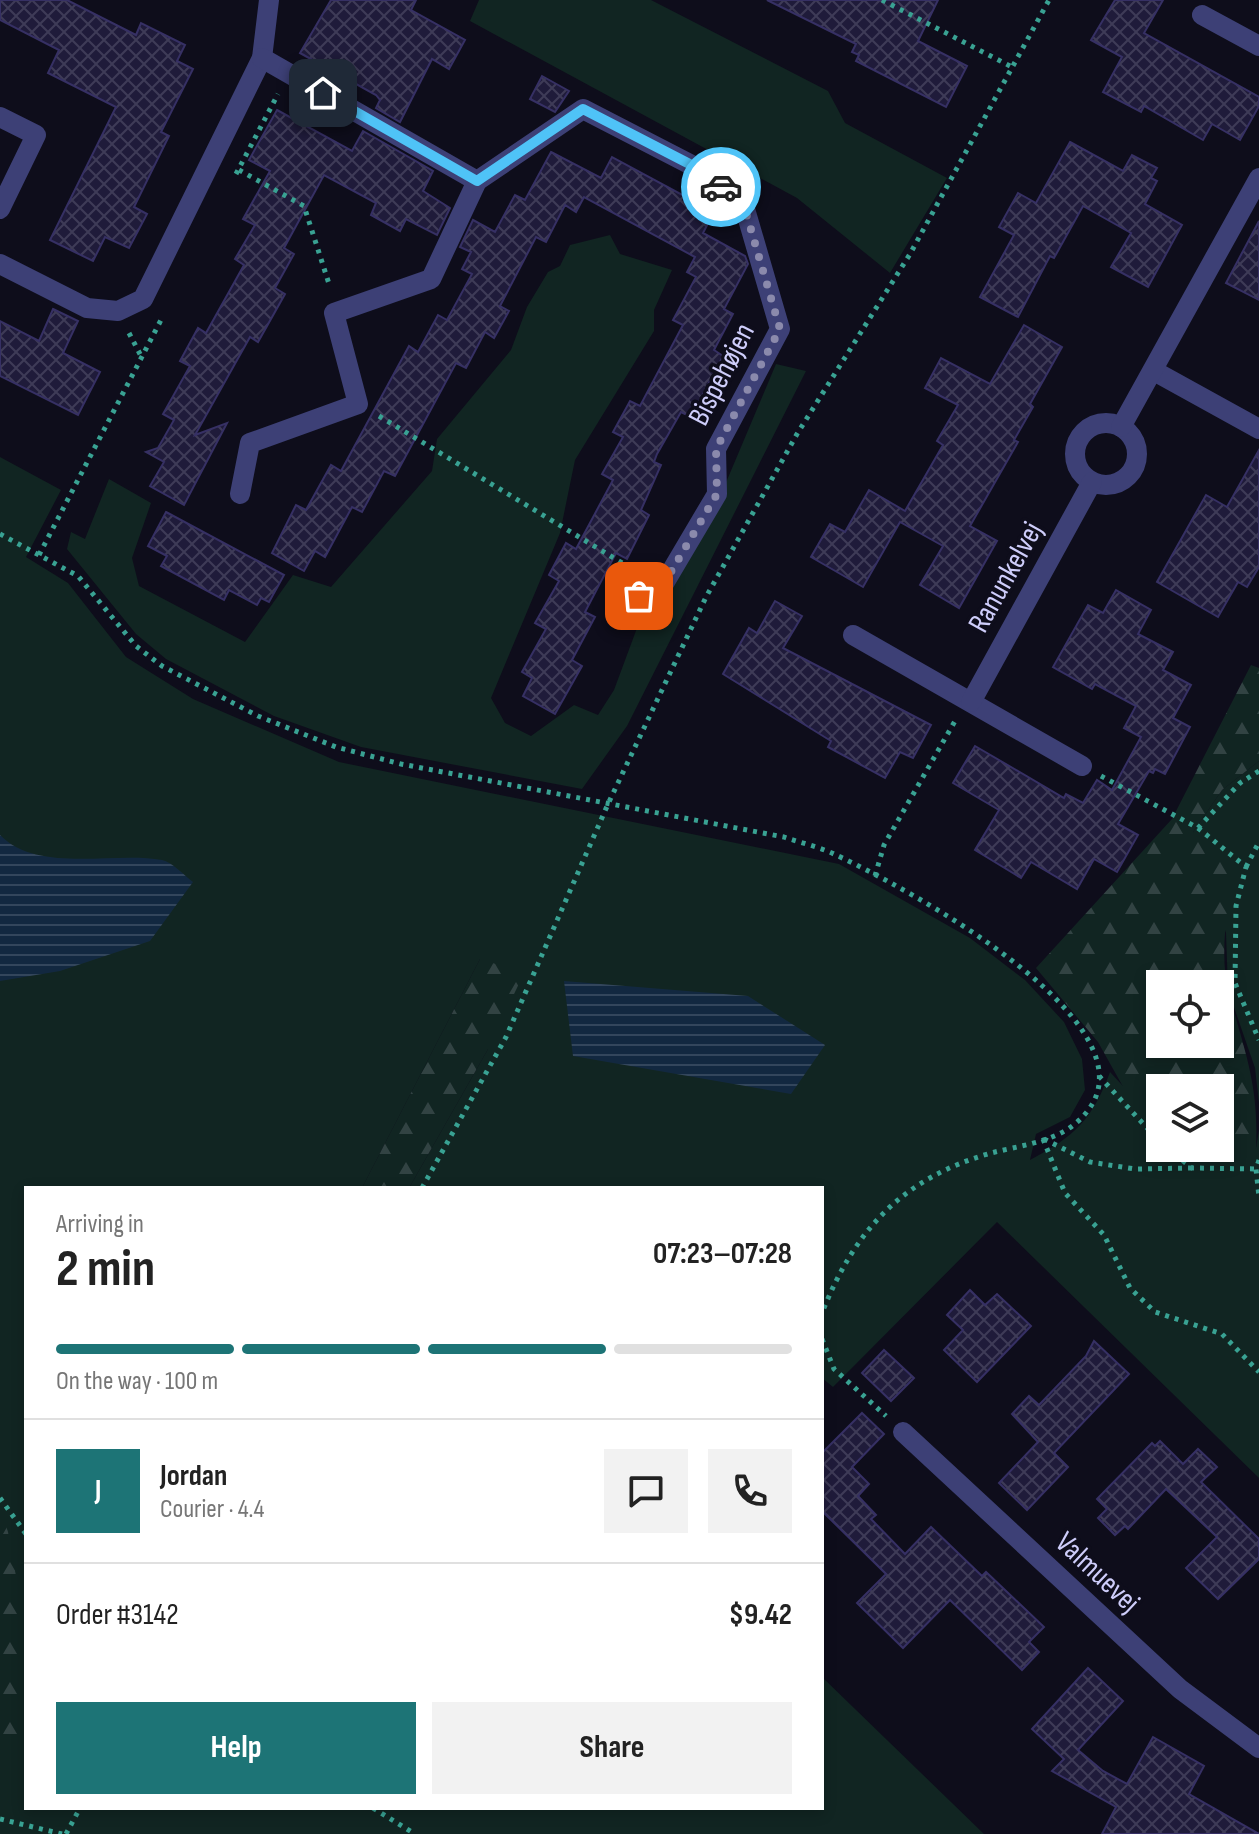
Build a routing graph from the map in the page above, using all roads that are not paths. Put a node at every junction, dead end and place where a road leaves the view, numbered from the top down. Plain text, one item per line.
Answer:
1 (269, 0) edge
2 (1202, 15) dead end
3 (1259, 46) edge
4 (262, 58) junction
5 (0, 117) edge
6 (1259, 178) edge
7 (477, 181) junction
8 (0, 209) edge
9 (0, 264) edge
10 (1154, 371) junction
11 (1121, 427) junction
12 (1259, 429) edge
13 (1092, 482) junction
14 (240, 494) dead end
15 (617, 605) dead end
16 (853, 635) dead end
17 (971, 702) junction
18 (1082, 766) road end
19 (903, 1432) road end
20 (1259, 1748) edge

1 - 4 street
2 - 3 street
4 - 7 street
4 - 9 street
5 - 8 street
6 - 10 street
7 - 14 street
7 - 15 street, Bispehøjen
10 - 11 street
10 - 12 street
11 - 13 street
11 - 13 street
13 - 17 street, Ranunkelvej
16 - 17 street
17 - 18 street
19 - 20 street, Valmuevej

